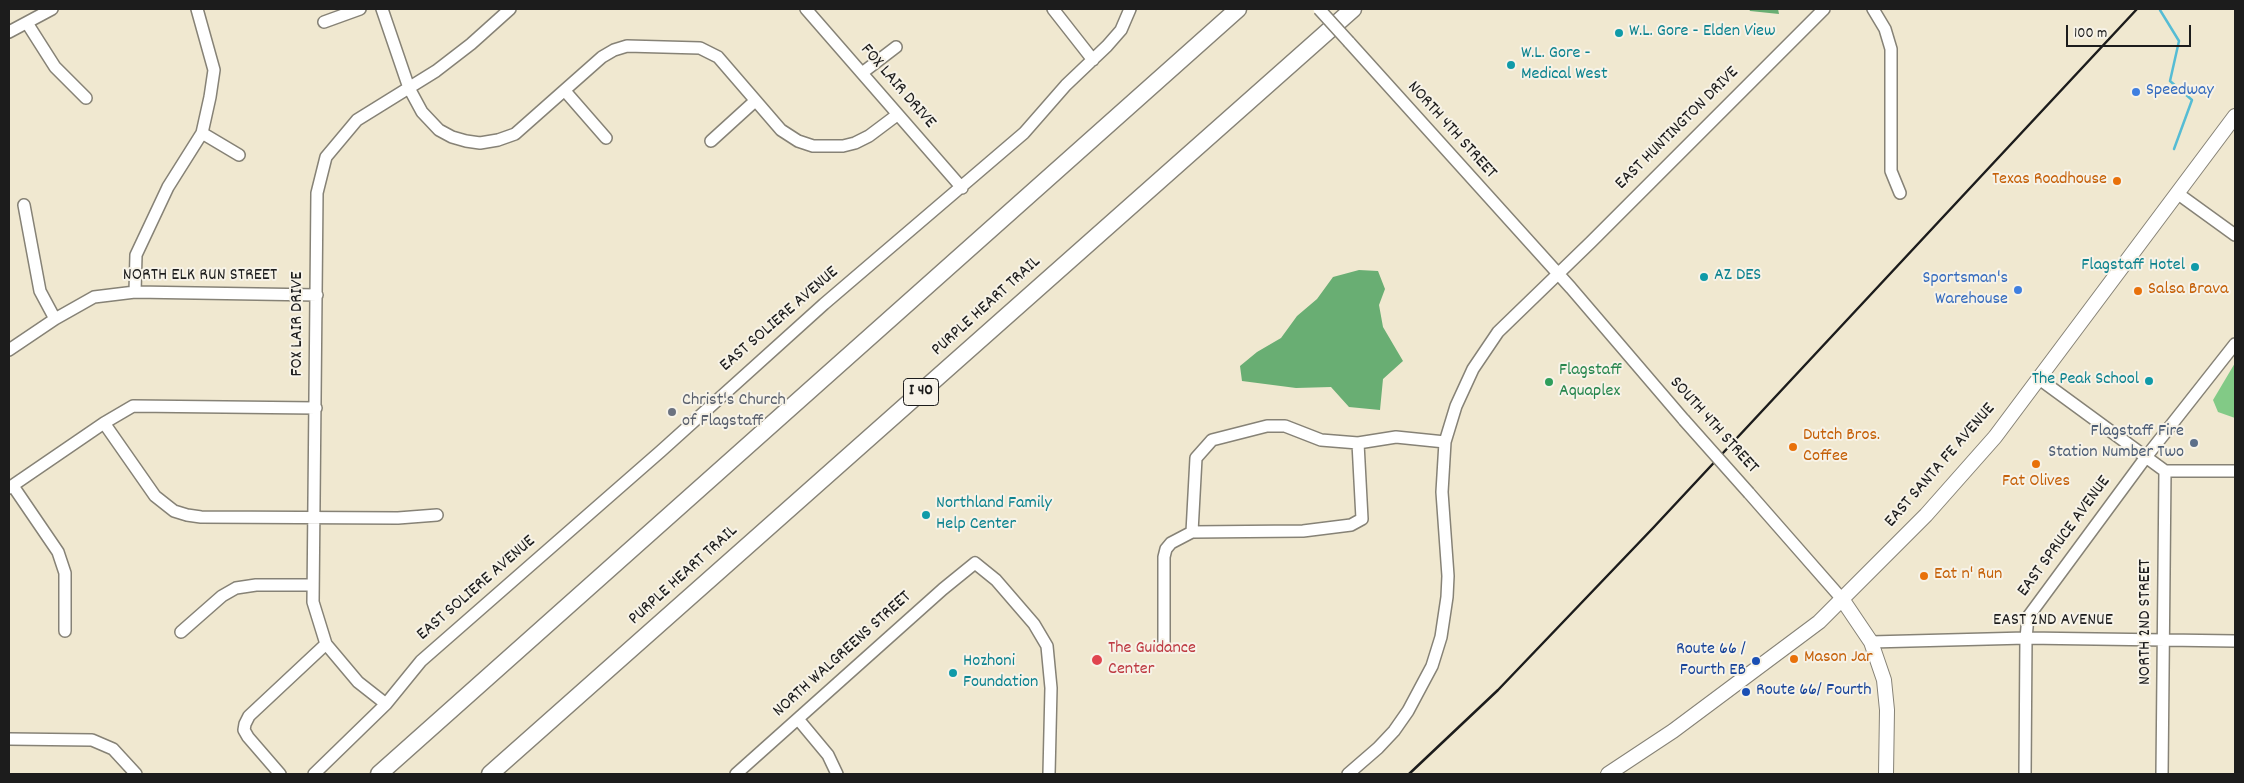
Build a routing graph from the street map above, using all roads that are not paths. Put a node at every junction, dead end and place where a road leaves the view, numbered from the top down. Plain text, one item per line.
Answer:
1 (52, 9) edge
2 (197, 9) edge
3 (360, 9) edge
4 (382, 9) edge
5 (510, 9) edge
6 (806, 9) edge
7 (1053, 9) edge
8 (1130, 9) edge
9 (1238, 9) edge
10 (1319, 9) edge
11 (1353, 9) edge
12 (1824, 9) edge
13 (1874, 9) edge
14 (324, 22) dead end
15 (27, 23) junction
16 (9, 32) edge
17 (896, 47) dead end
18 (1093, 60) junction
19 (862, 73) junction
20 (409, 88) junction
21 (565, 91) junction
22 (86, 98) dead end
23 (755, 101) junction
24 (897, 115) junction
25 (2235, 116) edge
26 (202, 132) junction
27 (606, 138) dead end
28 (711, 141) dead end
29 (239, 155) dead end
30 (962, 188) junction
31 (1900, 193) dead end
32 (2177, 193) junction
33 (24, 205) dead end
34 (2235, 235) edge
35 (1558, 275) junction
36 (135, 292) junction
37 (317, 295) junction
38 (55, 319) junction
39 (2235, 344) edge
40 (9, 350) edge
41 (2038, 378) junction
42 (316, 408) junction
43 (104, 423) junction
44 (1445, 442) junction
45 (1358, 443) junction
46 (2146, 457) junction
47 (2165, 471) junction
48 (2235, 471) edge
49 (11, 487) edge
50 (438, 515) dead end
51 (313, 517) junction
52 (1192, 532) junction
53 (313, 586) junction
54 (1842, 599) junction
55 (66, 631) dead end
56 (181, 632) dead end
57 (2026, 638) junction
58 (2165, 641) junction
59 (2235, 641) edge
60 (1871, 642) junction
61 (326, 644) junction
62 (1164, 645) dead end
63 (386, 704) junction
64 (798, 719) junction
65 (9, 738) edge
66 (136, 774) edge
67 (280, 774) edge
68 (314, 774) edge
69 (379, 774) edge
70 (490, 774) edge
71 (736, 774) edge
72 (837, 774) edge
73 (1049, 774) edge
74 (1348, 774) edge
75 (1608, 774) edge
76 (1886, 774) edge
77 (2025, 774) edge
78 (2162, 774) edge

1 - 15 street
2 - 26 street
3 - 14 street
4 - 20 street
5 - 20 street, FOX LAIR DRIVE
6 - 19 street, FOX LAIR DRIVE
7 - 18 street
8 - 18 street, EAST SOLIERE AVENUE
9 - 69 highway
10 - 35 street, NORTH 4TH STREET, bridge
11 - 70 highway, PURPLE HEART TRAIL / I 40
12 - 35 street, EAST HUNTINGTON DRIVE
13 - 31 street
15 - 16 street
15 - 22 street
17 - 19 street
18 - 30 street, EAST SOLIERE AVENUE
19 - 24 street, FOX LAIR DRIVE
20 - 21 street
20 - 37 street, FOX LAIR DRIVE
21 - 23 street
21 - 27 street
23 - 24 street
23 - 28 street
24 - 30 street, FOX LAIR DRIVE
25 - 32 main road, EAST SANTA FE AVENUE
26 - 29 street
26 - 36 street
30 - 63 street, EAST SOLIERE AVENUE
32 - 34 street
32 - 41 main road, EAST SANTA FE AVENUE
33 - 38 street
35 - 44 street, EAST HUNTINGTON DRIVE
35 - 54 street, SOUTH 4TH STREET, bridge
36 - 37 street, NORTH ELK RUN STREET
36 - 38 street, NORTH ELK RUN STREET
37 - 42 street, FOX LAIR DRIVE
38 - 40 street, NORTH ELK RUN STREET
39 - 46 street, EAST SPRUCE AVENUE
41 - 46 street
41 - 54 main road, EAST SANTA FE AVENUE
42 - 43 street
42 - 51 street, FOX LAIR DRIVE
43 - 49 street
43 - 51 street
44 - 45 street
44 - 74 street, EAST HUNTINGTON DRIVE
45 - 52 street
45 - 52 street
46 - 47 street
46 - 57 street, EAST SPRUCE AVENUE
47 - 48 street
47 - 58 street, NORTH 2ND STREET
49 - 55 street
50 - 51 street
51 - 53 street, FOX LAIR DRIVE
52 - 62 street
53 - 56 street
53 - 61 street, FOX LAIR DRIVE
54 - 60 main road
54 - 75 main road, EAST SANTA FE AVENUE
57 - 58 street, EAST 2ND AVENUE
57 - 60 street, EAST 2ND AVENUE
57 - 77 street, EAST SPRUCE AVENUE
58 - 59 street, EAST 2ND AVENUE
58 - 78 street, NORTH 2ND STREET
60 - 76 main road
61 - 63 street, FOX LAIR DRIVE
61 - 67 street
63 - 68 street, EAST SOLIERE AVENUE
64 - 71 street, NORTH WALGREENS STREET
64 - 72 street
64 - 73 street, NORTH WALGREENS STREET
65 - 66 street

